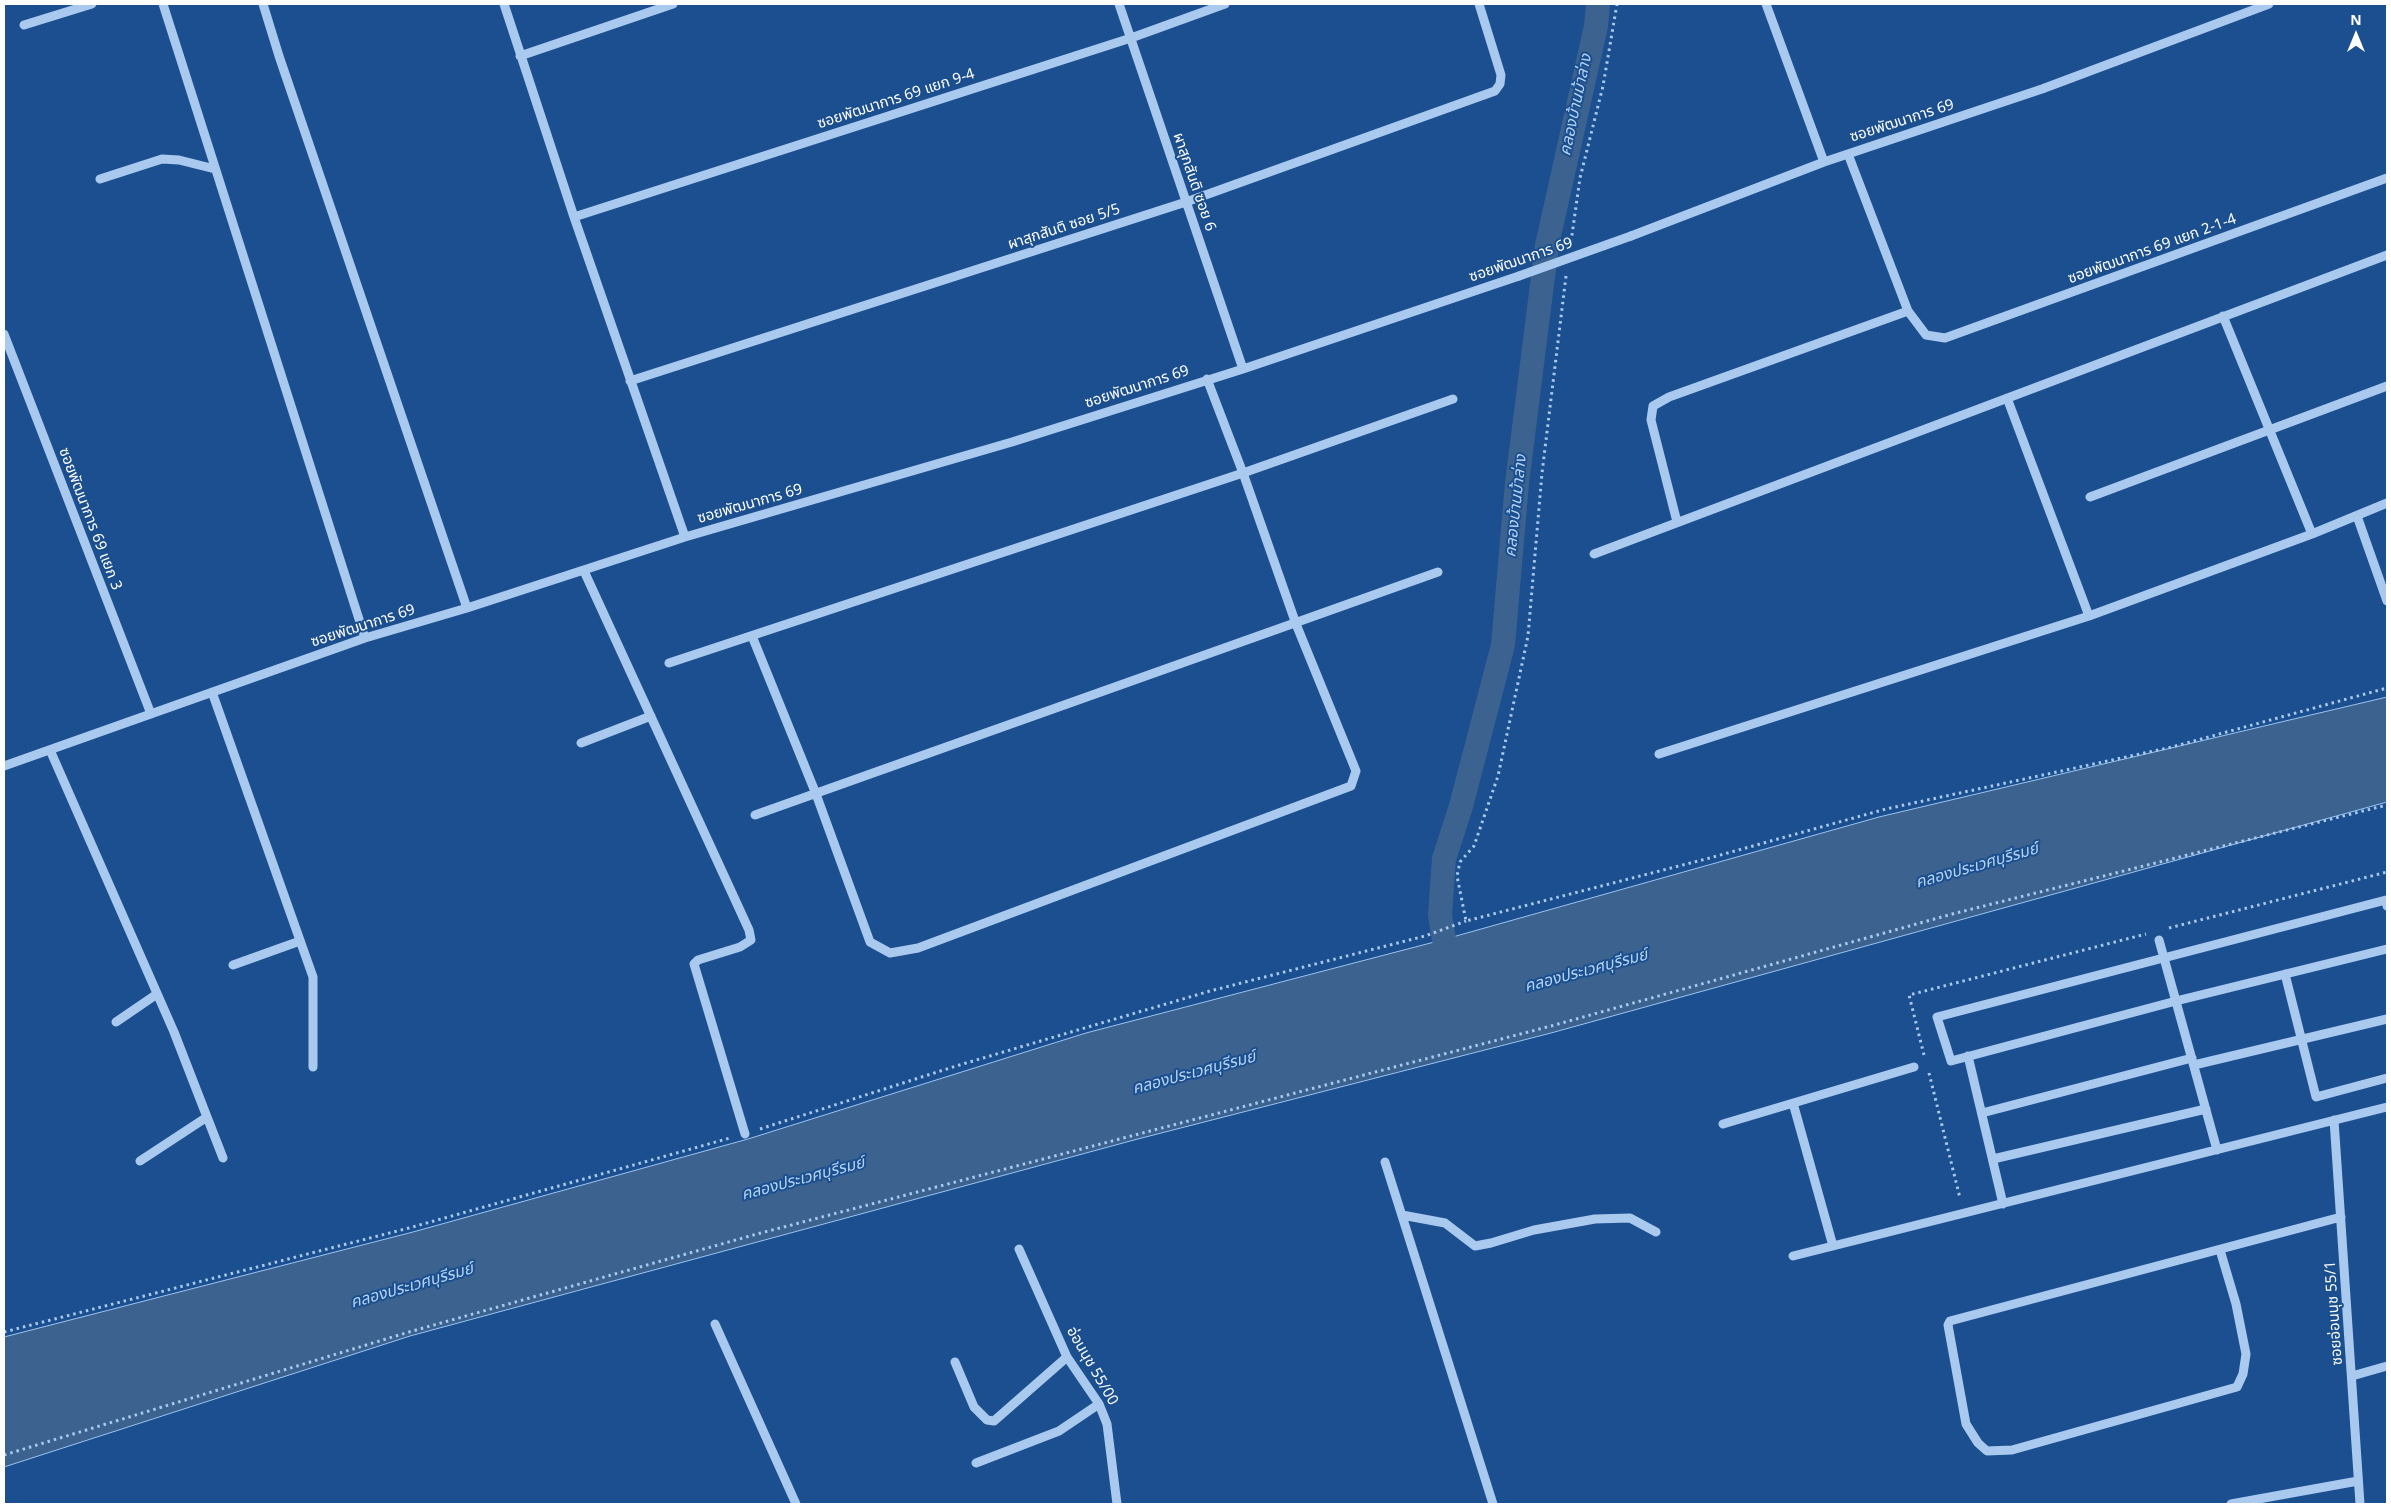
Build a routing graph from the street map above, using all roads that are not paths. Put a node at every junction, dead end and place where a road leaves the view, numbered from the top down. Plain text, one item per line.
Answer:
1 (92, 4) edge
2 (162, 4) edge
3 (263, 4) edge
4 (504, 4) edge
5 (673, 4) edge
6 (1119, 4) edge
7 (1224, 4) edge
8 (1479, 4) edge
9 (1766, 4) edge
10 (2268, 4) edge
11 (24, 25) dead end
12 (1131, 38) junction
13 (520, 56) junction
14 (1848, 154) junction
15 (1824, 162) junction
16 (215, 169) junction
17 (2387, 178) edge
18 (100, 179) dead end
19 (1186, 202) junction
20 (574, 217) junction
21 (2387, 255) edge
22 (1908, 311) junction
23 (2223, 316) junction
24 (4, 334) edge
25 (1243, 369) junction
26 (1207, 380) junction
27 (630, 381) junction
28 (2387, 386) edge
29 (2007, 398) junction
30 (1453, 399) dead end
31 (2270, 430) junction
32 (1243, 472) junction
33 (2090, 498) dead end
34 (2387, 503) edge
35 (2357, 516) junction
36 (1677, 522) junction
37 (2312, 534) junction
38 (685, 537) junction
39 (1594, 554) dead end
40 (584, 571) junction
41 (1438, 572) dead end
42 (2387, 601) edge
43 (467, 608) junction
44 (2089, 616) junction
45 (1296, 624) junction
46 (752, 636) junction
47 (365, 638) junction
48 (670, 663) dead end
49 (212, 692) junction
50 (151, 714) junction
51 (650, 716) junction
52 (581, 743) dead end
53 (50, 750) junction
54 (1659, 754) dead end
55 (4, 766) edge
56 (816, 794) junction
57 (755, 815) dead end
58 (2387, 906) edge
59 (2159, 940) dead end
60 (300, 941) junction
61 (2387, 949) edge
62 (2164, 957) junction
63 (233, 965) dead end
64 (2285, 974) junction
65 (157, 994) junction
66 (2176, 1001) junction
67 (2387, 1018) edge
68 (116, 1022) dead end
69 (2301, 1039) junction
70 (1968, 1056) junction
71 (2193, 1062) junction
72 (313, 1066) dead end
73 (1914, 1067) dead end
74 (2387, 1078) edge
75 (1793, 1103) junction
76 (2387, 1107) edge
77 (2206, 1109) junction
78 (1982, 1114) junction
79 (207, 1117) junction
80 (2334, 1120) junction
81 (1724, 1124) dead end
82 (745, 1134) road end
83 (2217, 1150) junction
84 (223, 1158) dead end
85 (1992, 1158) junction
86 (140, 1161) dead end
87 (1385, 1162) dead end
88 (2003, 1204) junction
89 (1402, 1215) junction
90 (2341, 1217) junction
91 (1656, 1232) dead end
92 (1833, 1246) junction
93 (1019, 1249) dead end
94 (2220, 1250) junction
95 (1793, 1256) dead end
96 (715, 1324) dead end
97 (1067, 1357) junction
98 (955, 1362) dead end
99 (2387, 1366) edge
100 (2352, 1376) junction
101 (1099, 1404) junction
102 (976, 1463) dead end
103 (2358, 1481) junction
104 (796, 1504) edge
105 (1117, 1504) edge
106 (1493, 1504) edge
107 (2231, 1504) edge
108 (2360, 1504) edge

1 - 11 street
2 - 16 street
3 - 43 street
4 - 13 street
5 - 13 street
6 - 12 street, ผาสุกสันติ ซอย 6
7 - 12 street, ซอยพัฒนาการ 69 แยก 9-4
8 - 19 street, ผาสุกสันติ ซอย 5/5
9 - 15 street
10 - 14 street, ซอยพัฒนาการ 69
12 - 19 street, ผาสุกสันติ ซอย 6
12 - 20 street, ซอยพัฒนาการ 69 แยก 9-4
13 - 20 street
14 - 15 street, ซอยพัฒนาการ 69
14 - 22 street
15 - 25 street, ซอยพัฒนาการ 69, bridge
16 - 18 street
16 - 47 street
17 - 22 street, ซอยพัฒนาการ 69 แยก 2-1-4
19 - 25 street, ผาสุกสันติ ซอย 6
19 - 27 street, ผาสุกสันติ ซอย 5/5
20 - 27 street
21 - 23 street
22 - 36 street
23 - 29 street
23 - 31 street
24 - 50 street, ซอยพัฒนาการ 69 แยก 3
25 - 26 street, ซอยพัฒนาการ 69
26 - 32 street
26 - 38 street, ซอยพัฒนาการ 69
27 - 38 street
28 - 31 street
29 - 36 street
29 - 44 street
30 - 32 street
31 - 33 street
31 - 37 street
32 - 45 street
32 - 46 street
34 - 35 street
35 - 37 street
35 - 42 street
36 - 39 street
37 - 44 street
38 - 40 street, ซอยพัฒนาการ 69
40 - 43 street, ซอยพัฒนาการ 69
40 - 51 street
41 - 45 street
43 - 47 street, ซอยพัฒนาการ 69
44 - 54 street
45 - 56 street
45 - 56 street
46 - 48 street
46 - 56 street
47 - 49 street, ซอยพัฒนาการ 69
49 - 50 street, ซอยพัฒนาการ 69
49 - 60 street
50 - 53 street, ซอยพัฒนาการ 69
51 - 52 street
51 - 82 street
53 - 55 street, ซอยพัฒนาการ 69
53 - 65 street
56 - 57 street
58 - 62 street
59 - 62 street
60 - 63 street
60 - 72 street
61 - 64 street
62 - 66 street
62 - 70 street
64 - 66 street
64 - 69 street
65 - 68 street
65 - 79 street
66 - 70 street
66 - 71 street
67 - 69 street
69 - 71 street
69 - 74 street
70 - 78 street
71 - 77 street
71 - 78 street
73 - 75 street
75 - 81 street
75 - 92 street
76 - 80 street
77 - 83 street
77 - 85 street
78 - 85 street
79 - 84 street
79 - 86 street
80 - 83 street
80 - 90 street, ซอยอ่อนนุช 55/1
83 - 88 street
85 - 88 street
87 - 89 street
88 - 92 street
89 - 91 street
89 - 106 street
90 - 94 street
90 - 100 street, ซอยอ่อนนุช 55/1
92 - 95 street
93 - 97 street, อ่อนนุช 55/00
94 - 94 street
96 - 104 street
97 - 98 street
97 - 101 street, อ่อนนุช 55/00
99 - 100 street
100 - 103 street, ซอยอ่อนนุช 55/1
101 - 102 street
101 - 105 street, อ่อนนุช 55/00
103 - 107 street
103 - 108 street, ซอยอ่อนนุช 55/1

